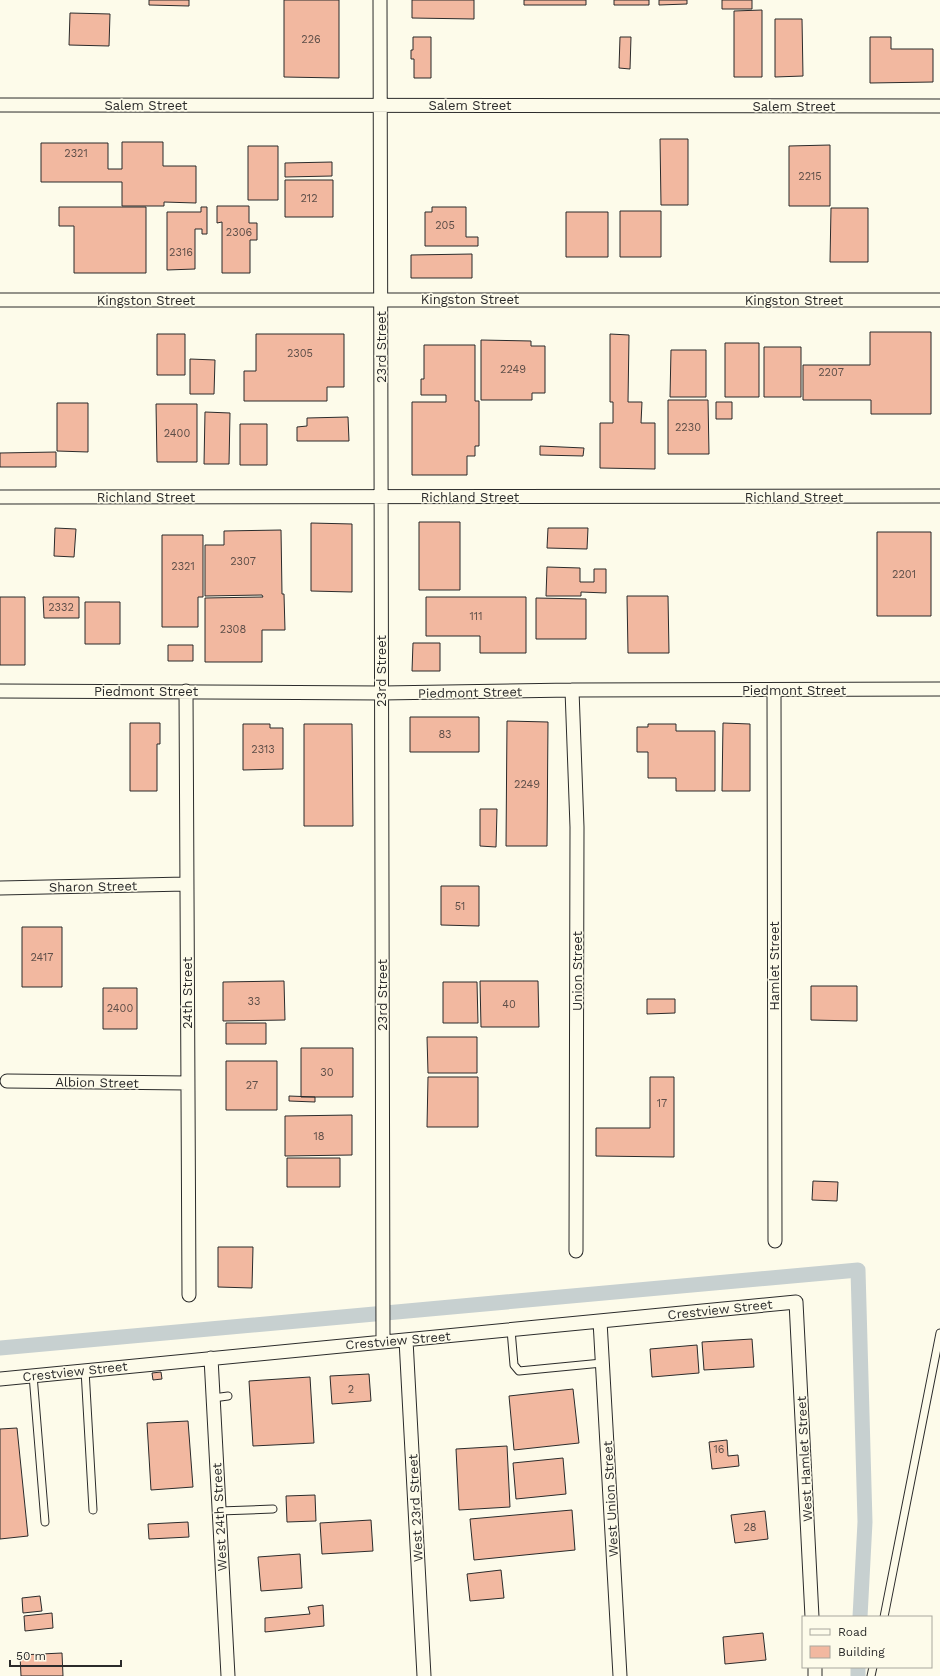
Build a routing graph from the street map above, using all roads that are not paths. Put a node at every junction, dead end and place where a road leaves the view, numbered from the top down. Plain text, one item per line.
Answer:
1 (380, 0) edge
2 (0, 105) edge
3 (382, 105) junction
4 (940, 106) edge
5 (382, 299) junction
6 (0, 300) edge
7 (940, 300) edge
8 (940, 496) edge
9 (0, 497) edge
10 (381, 498) junction
11 (940, 689) edge
12 (572, 690) junction
13 (0, 691) edge
14 (186, 691) junction
15 (774, 691) junction
16 (382, 693) junction
17 (186, 884) junction
18 (0, 888) edge
19 (6, 1080) dead end
20 (187, 1083) junction
21 (775, 1241) dead end
22 (576, 1251) dead end
23 (189, 1295) dead end
24 (796, 1302) joint
25 (600, 1321) junction
26 (511, 1330) junction
27 (940, 1333) edge
28 (406, 1340) junction
29 (383, 1341) junction
30 (211, 1358) junction
31 (602, 1363) junction
32 (85, 1370) junction
33 (33, 1375) junction
34 (0, 1378) edge
35 (228, 1396) dead end
36 (213, 1398) junction
37 (273, 1509) dead end
38 (93, 1510) dead end
39 (219, 1512) junction
40 (45, 1522) dead end
41 (812, 1616) edge
42 (884, 1616) edge
43 (228, 1676) edge
44 (424, 1676) edge
45 (620, 1676) edge

1 - 3 street, 23rd Street
2 - 3 street, Salem Street
3 - 4 street, Salem Street
3 - 5 street, 23rd Street
5 - 6 street, Kingston Street
5 - 7 street, Kingston Street
5 - 10 street, 23rd Street
8 - 10 street, Richland Street
9 - 10 street, Richland Street
10 - 16 street, 23rd Street
11 - 15 street, Piedmont Street
12 - 15 street, Piedmont Street
12 - 16 street, Piedmont Street
12 - 22 street, Union Street
13 - 14 street, Piedmont Street
14 - 16 street, Piedmont Street
14 - 17 street, 24th Street
15 - 21 street, Hamlet Street
16 - 29 street, 23rd Street
17 - 18 street, Sharon Street
17 - 20 street, 24th Street
19 - 20 street, Albion Street
20 - 23 street, 24th Street
24 - 25 street, Crestview Street
24 - 41 street, West Hamlet Street
25 - 26 street, Crestview Street
25 - 31 street, West Union Street
26 - 28 street, Crestview Street
26 - 31 lane
27 - 42 lane
28 - 29 street, Crestview Street
28 - 44 street, West 23rd Street
29 - 30 street, Crestview Street
30 - 32 street, Crestview Street
30 - 36 street, West 24th Street
31 - 45 street, West Union Street
32 - 33 street, Crestview Street
32 - 38 lane
33 - 34 street, Crestview Street
33 - 40 lane
35 - 36 lane
36 - 39 street, West 24th Street
37 - 39 lane
39 - 43 street, West 24th Street

